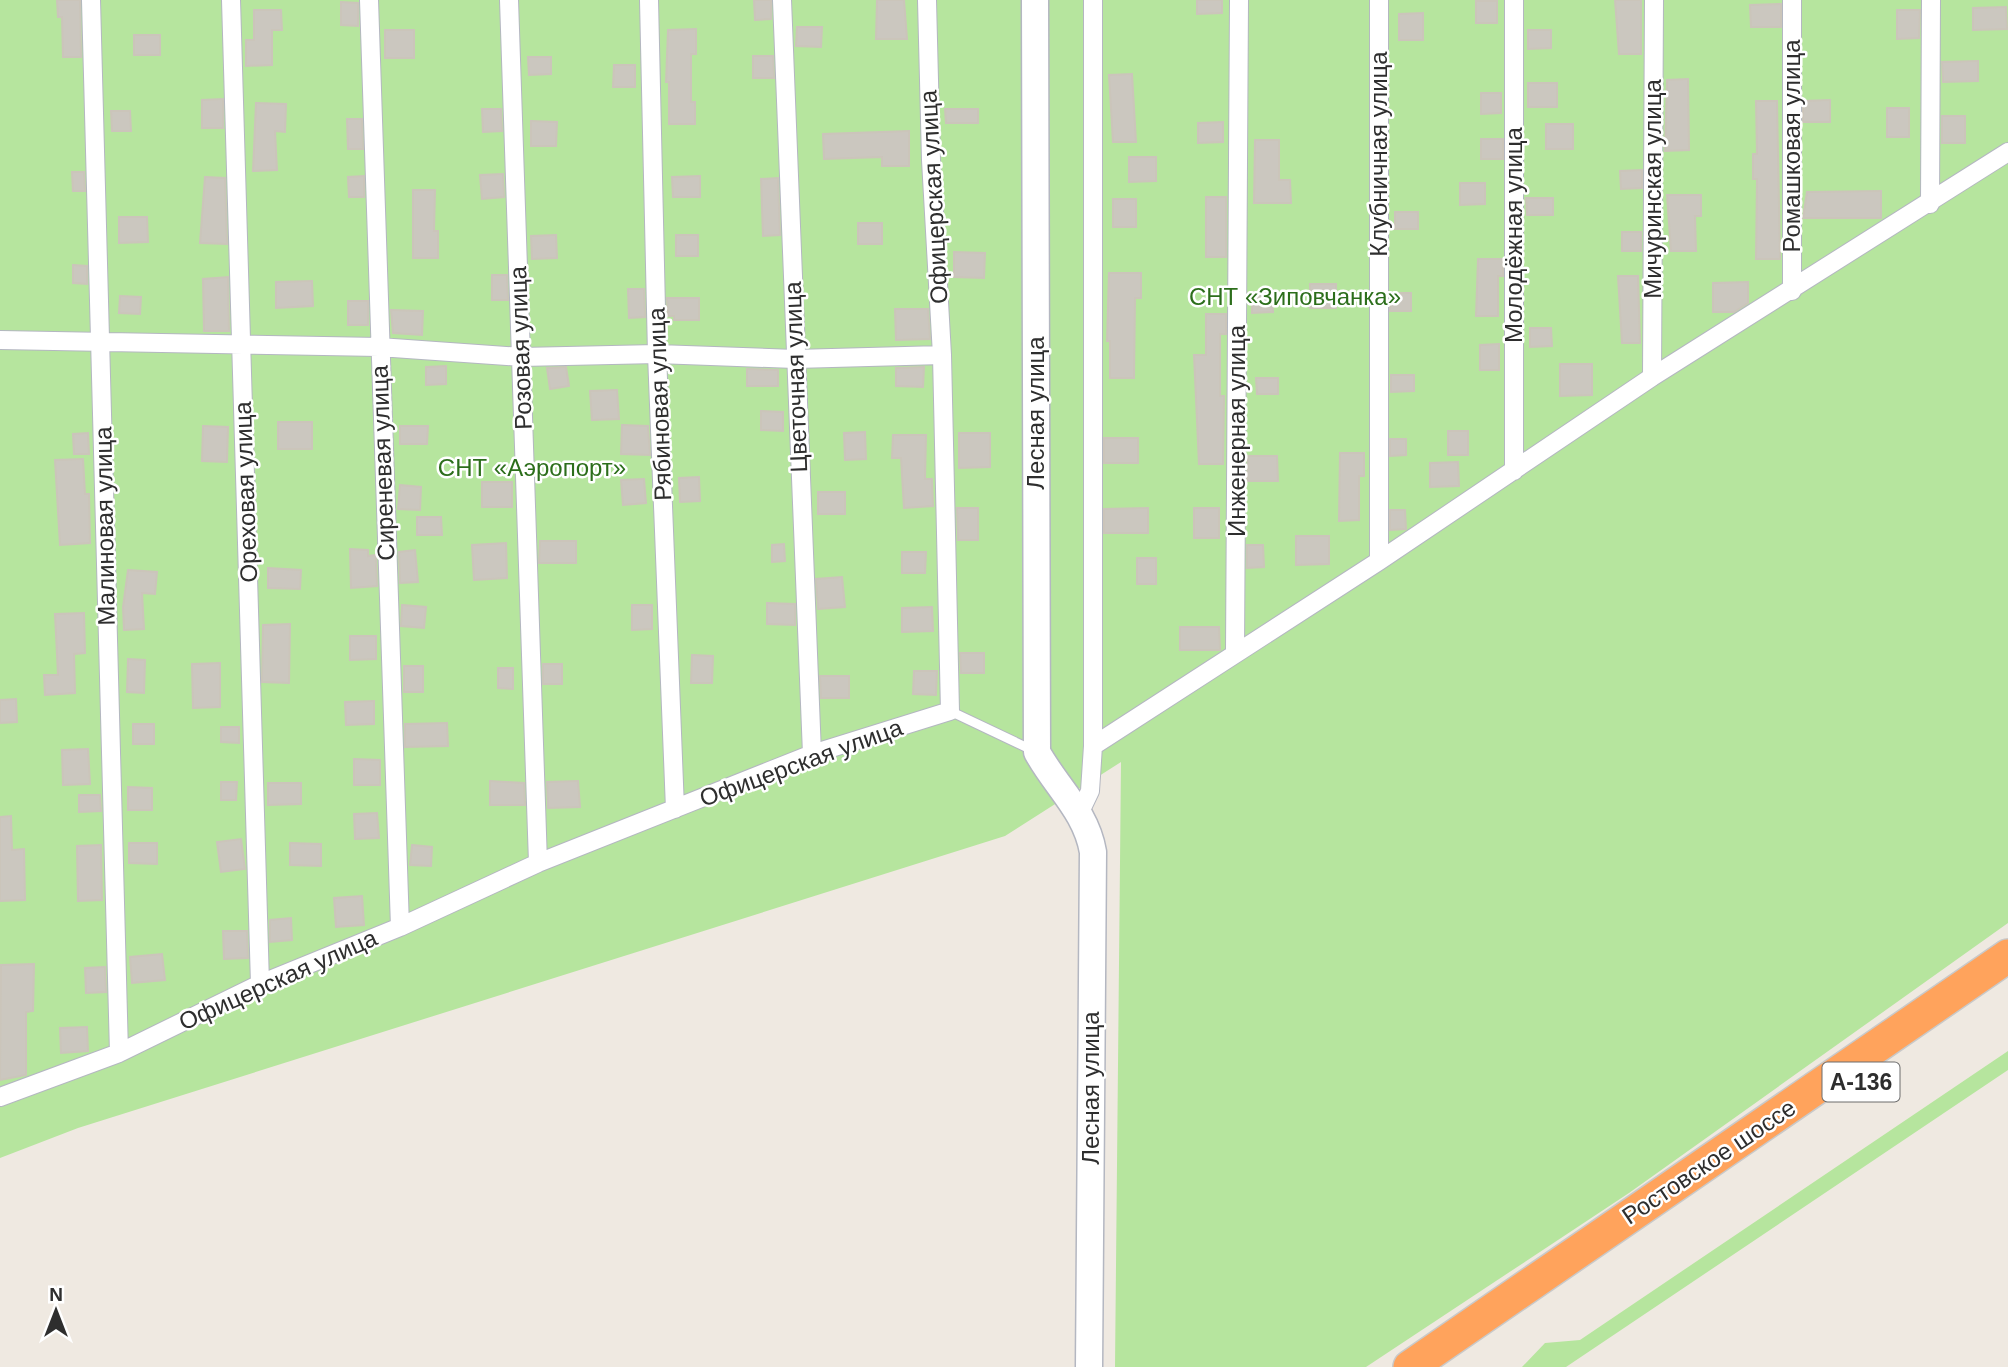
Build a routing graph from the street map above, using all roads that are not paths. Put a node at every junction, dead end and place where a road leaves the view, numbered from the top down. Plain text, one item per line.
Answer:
1 (91, 0) edge
2 (232, 0) edge
3 (369, 0) edge
4 (509, 0) edge
5 (649, 0) edge
6 (782, 0) edge
7 (927, 0) edge
8 (1035, 0) edge
9 (1093, 0) edge
10 (1239, 0) edge
11 (1379, 0) edge
12 (1514, 0) edge
13 (1654, 0) edge
14 (1792, 0) edge
15 (1931, 0) edge
16 (2008, 152) edge
17 (1930, 204) junction
18 (1791, 291) junction
19 (0, 340) edge
20 (101, 340) junction
21 (242, 345) junction
22 (379, 347) junction
23 (657, 354) junction
24 (942, 355) junction
25 (521, 357) junction
26 (795, 359) junction
27 (1652, 377) junction
28 (1514, 471) junction
29 (1379, 561) junction
30 (1236, 651) junction
31 (950, 711) junction
32 (1093, 746) junction
33 (1037, 752) junction
34 (811, 754) junction
35 (676, 809) junction
36 (1080, 812) junction
37 (538, 863) junction
38 (400, 927) junction
39 (2008, 956) edge
40 (2008, 980) edge
41 (260, 984) junction
42 (119, 1053) junction
43 (0, 1097) edge
44 (1089, 1367) edge
45 (1410, 1367) edge
46 (1445, 1367) edge

1 - 20 street, Малиновая улица
2 - 21 street, Ореховая улица
3 - 22 street, Сиреневая улица
4 - 25 street, Розовая улица
5 - 23 street, Рябиновая улица
6 - 26 street, Цветочная улица
7 - 24 street, Офицерская улица
8 - 33 street, Лесная улица
9 - 32 street
10 - 30 street, Инженерная улица
11 - 29 street, Клубничная улица
12 - 28 street, Молодёжная улица
13 - 27 street, Мичуринская улица
14 - 18 street, Ромашковая улица
15 - 17 street
16 - 17 street
17 - 18 street
18 - 27 street
19 - 20 street
20 - 21 street
20 - 42 street, Малиновая улица
21 - 22 street
21 - 41 street, Ореховая улица
22 - 25 street
22 - 38 street, Сиреневая улица
23 - 25 street
23 - 26 street
23 - 35 street, Рябиновая улица
24 - 26 street
24 - 31 street, Офицерская улица
25 - 37 street, Розовая улица
26 - 34 street, Цветочная улица
27 - 28 street
28 - 29 street
29 - 30 street
30 - 32 street
31 - 33 lane
31 - 34 street, Офицерская улица
32 - 36 street
33 - 36 street, Лесная улица
34 - 35 street, Офицерская улица
35 - 37 street, Офицерская улица
36 - 44 street, Лесная улица
37 - 38 street, Офицерская улица
38 - 41 street, Офицерская улица
39 - 45 highway, Ростовское шоссе / А-136
40 - 46 highway, Ростовское шоссе / А-136
41 - 42 street, Офицерская улица
42 - 43 street, Офицерская улица

